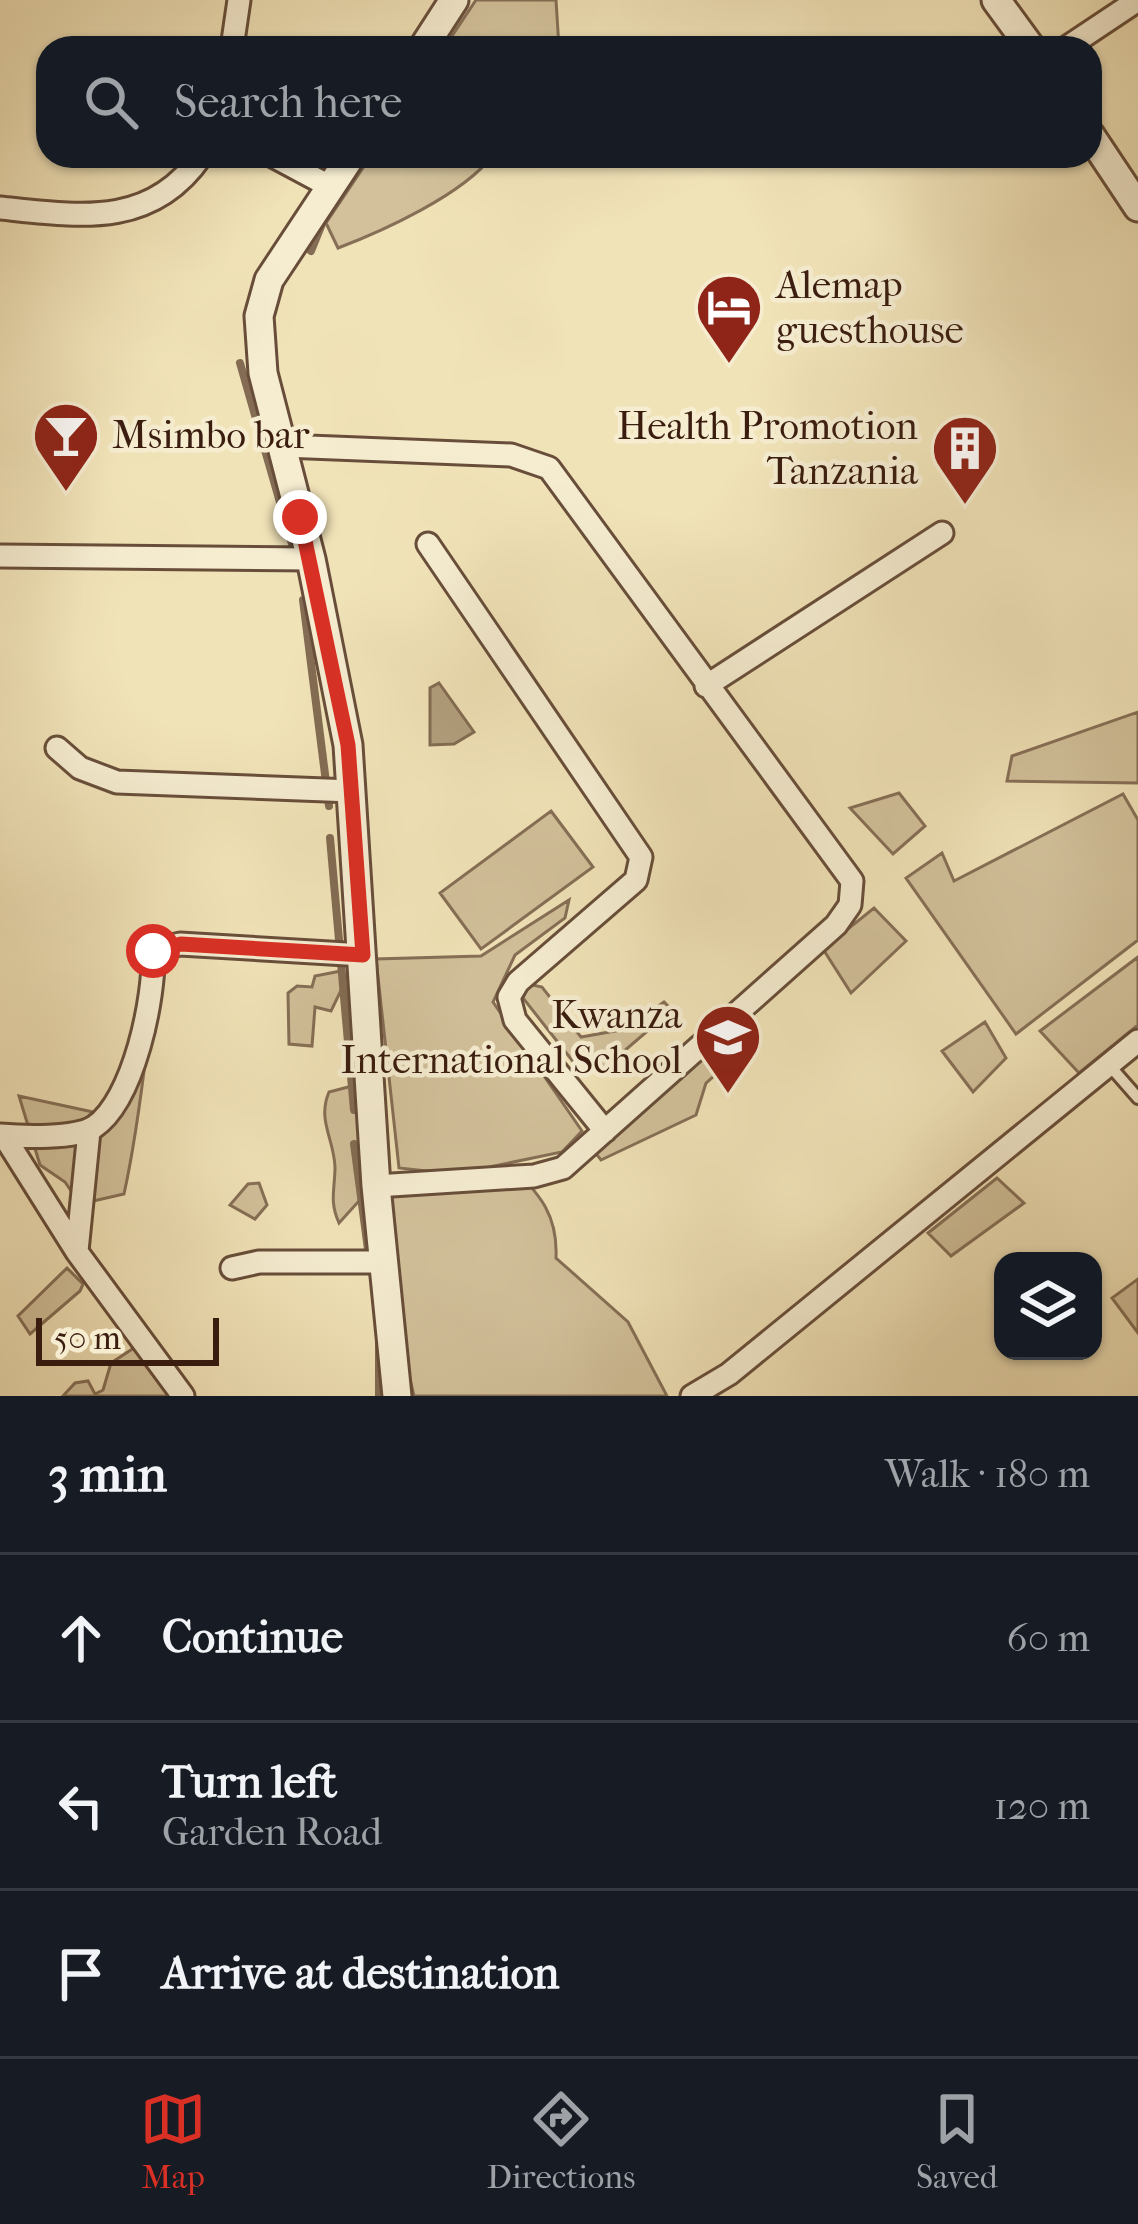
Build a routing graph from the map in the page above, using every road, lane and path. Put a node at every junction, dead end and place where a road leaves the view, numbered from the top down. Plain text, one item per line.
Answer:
1 (239, 0) edge
2 (454, 0) edge
3 (996, 0) edge
4 (1138, 0) edge
5 (234, 36) edge
6 (431, 36) edge
7 (1022, 36) edge
8 (1084, 36) edge
9 (1102, 153) edge
10 (192, 168) edge
11 (295, 168) edge
12 (344, 168) edge
13 (331, 187) junction
14 (1138, 207) edge
15 (0, 208) edge
16 (284, 446) junction
17 (942, 533) dead end
18 (428, 544) dead end
19 (0, 556) edge
20 (311, 559) junction
21 (706, 686) junction
22 (57, 748) dead end
23 (352, 791) junction
24 (363, 955) junction
25 (1138, 1041) edge
26 (1110, 1066) junction
27 (1138, 1098) edge
28 (89, 1130) junction
29 (605, 1130) junction
30 (2, 1136) edge
31 (376, 1186) junction
32 (77, 1252) junction
33 (384, 1262) junction
34 (232, 1268) dead end
35 (183, 1396) edge
36 (398, 1396) edge
37 (692, 1396) edge

1 - 5 street
2 - 6 street
3 - 7 street
4 - 8 street
9 - 14 street
10 - 15 street
11 - 13 street
12 - 13 street
13 - 16 street
16 - 20 street
16 - 21 street
17 - 21 street
18 - 29 street
19 - 20 street
20 - 23 street
21 - 29 street
22 - 23 street
23 - 24 street
24 - 28 street
24 - 31 street
25 - 26 street
26 - 27 lane
26 - 37 street
28 - 30 street
28 - 32 street
29 - 31 street
30 - 32 street
31 - 33 street
32 - 35 street
33 - 34 street
33 - 36 street

